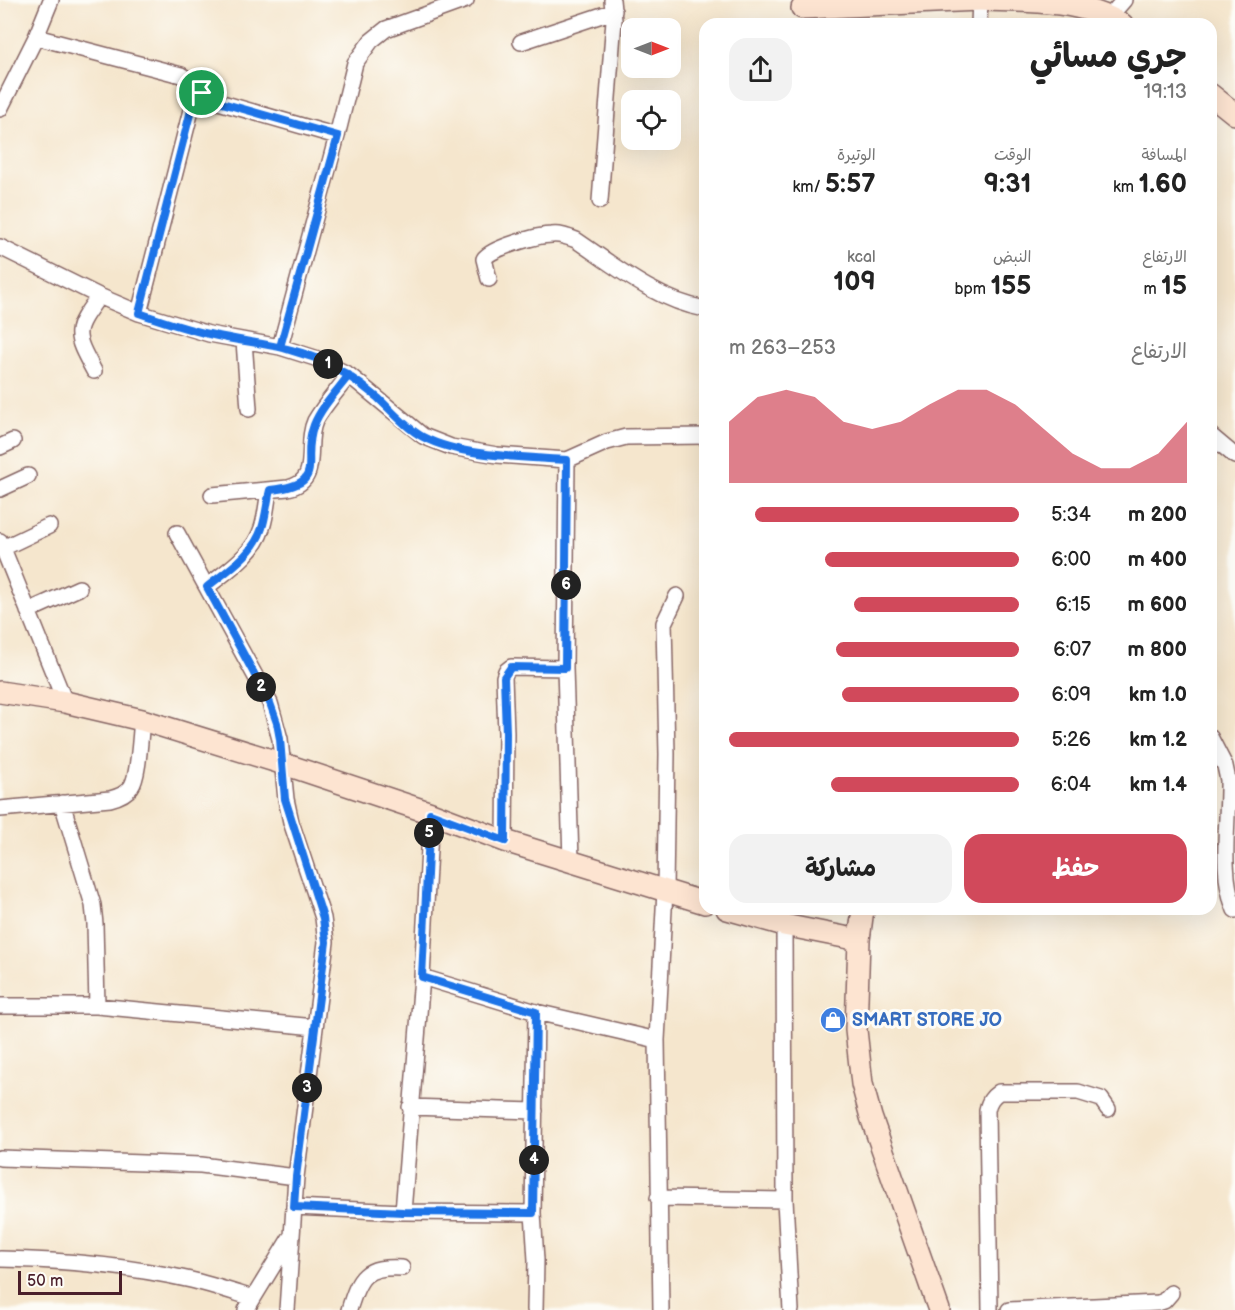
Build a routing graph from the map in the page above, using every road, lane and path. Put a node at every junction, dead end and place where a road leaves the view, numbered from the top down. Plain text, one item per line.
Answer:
1 (51, 0) edge
2 (466, 0) edge
3 (980, 0) edge
4 (613, 5) edge
5 (803, 11) edge
6 (1119, 13) edge
7 (979, 18) edge
8 (36, 37) junction
9 (521, 42) dead end
10 (197, 87) junction
11 (1217, 99) edge
12 (0, 109) edge
13 (1235, 114) edge
14 (338, 136) junction
15 (600, 201) dead end
16 (0, 247) edge
17 (489, 279) dead end
18 (99, 296) junction
19 (699, 308) edge
20 (139, 313) junction
21 (244, 341) junction
22 (280, 347) junction
23 (94, 371) dead end
24 (349, 375) junction
25 (249, 409) dead end
26 (699, 436) edge
27 (1217, 441) edge
28 (1235, 456) edge
29 (567, 460) junction
30 (28, 476) dead end
31 (0, 489) edge
32 (270, 490) junction
33 (212, 495) dead end
34 (49, 526) dead end
35 (177, 533) dead end
36 (1, 545) edge
37 (207, 587) junction
38 (79, 588) dead end
39 (677, 596) dead end
40 (28, 611) junction
41 (565, 668) junction
42 (0, 692) edge
43 (65, 702) junction
44 (142, 720) junction
45 (1217, 751) edge
46 (281, 764) junction
47 (63, 803) junction
48 (0, 809) edge
49 (430, 813) junction
50 (505, 841) junction
51 (571, 861) junction
52 (665, 891) junction
53 (699, 901) edge
54 (1235, 910) edge
55 (757, 915) edge
56 (862, 915) edge
57 (772, 918) edge
58 (859, 940) junction
59 (422, 977) junction
60 (0, 1006) edge
61 (98, 1006) junction
62 (536, 1012) junction
63 (315, 1028) junction
64 (657, 1040) junction
65 (410, 1107) junction
66 (1108, 1109) dead end
67 (535, 1111) junction
68 (0, 1158) edge
69 (296, 1177) junction
70 (658, 1198) junction
71 (785, 1200) junction
72 (294, 1207) junction
73 (403, 1212) junction
74 (533, 1213) junction
75 (291, 1235) junction
76 (0, 1259) edge
77 (402, 1268) dead end
78 (1171, 1293) dead end
79 (250, 1304) edge
80 (1124, 1307) edge
81 (1052, 1309) edge
82 (287, 1310) edge
83 (349, 1310) edge
84 (535, 1310) edge
85 (661, 1310) edge
86 (791, 1310) edge
87 (939, 1310) edge
88 (990, 1310) edge
89 (1009, 1310) edge

1 - 8 street
2 - 14 street
3 - 5 street
3 - 6 street
3 - 7 street
4 - 9 street
4 - 15 street
8 - 10 street
8 - 12 street
10 - 14 street
10 - 20 street
11 - 13 street
14 - 22 street
16 - 18 street
17 - 19 street
18 - 20 street
18 - 23 street
20 - 21 street
21 - 22 street
21 - 25 street
22 - 24 street
24 - 29 street
24 - 32 street
26 - 29 street
27 - 28 street
29 - 41 street
30 - 31 street
32 - 33 street
32 - 37 street
34 - 36 street
35 - 37 street
36 - 40 street
37 - 46 street
38 - 40 street
39 - 52 street
40 - 43 street
41 - 50 street
41 - 51 street
42 - 43 street
43 - 44 street
44 - 46 street
44 - 47 street
45 - 54 street
46 - 49 street
46 - 63 street
47 - 48 street
47 - 61 street
49 - 50 street
49 - 59 street
50 - 51 street
51 - 52 street
52 - 53 street
52 - 64 street
55 - 57 street
56 - 58 street
57 - 58 street
57 - 71 street
58 - 87 street
59 - 62 street
59 - 65 street
60 - 61 street
61 - 63 street
62 - 64 street
62 - 67 street
63 - 69 street
64 - 70 street
65 - 67 street
65 - 73 street
66 - 88 street
67 - 74 street
68 - 69 street
69 - 72 street
70 - 71 street
70 - 85 street
71 - 86 street
72 - 73 street
72 - 75 street
73 - 74 street
74 - 84 street
75 - 79 street
75 - 82 street
76 - 79 street
77 - 83 street
78 - 80 street
80 - 81 street
81 - 89 street

